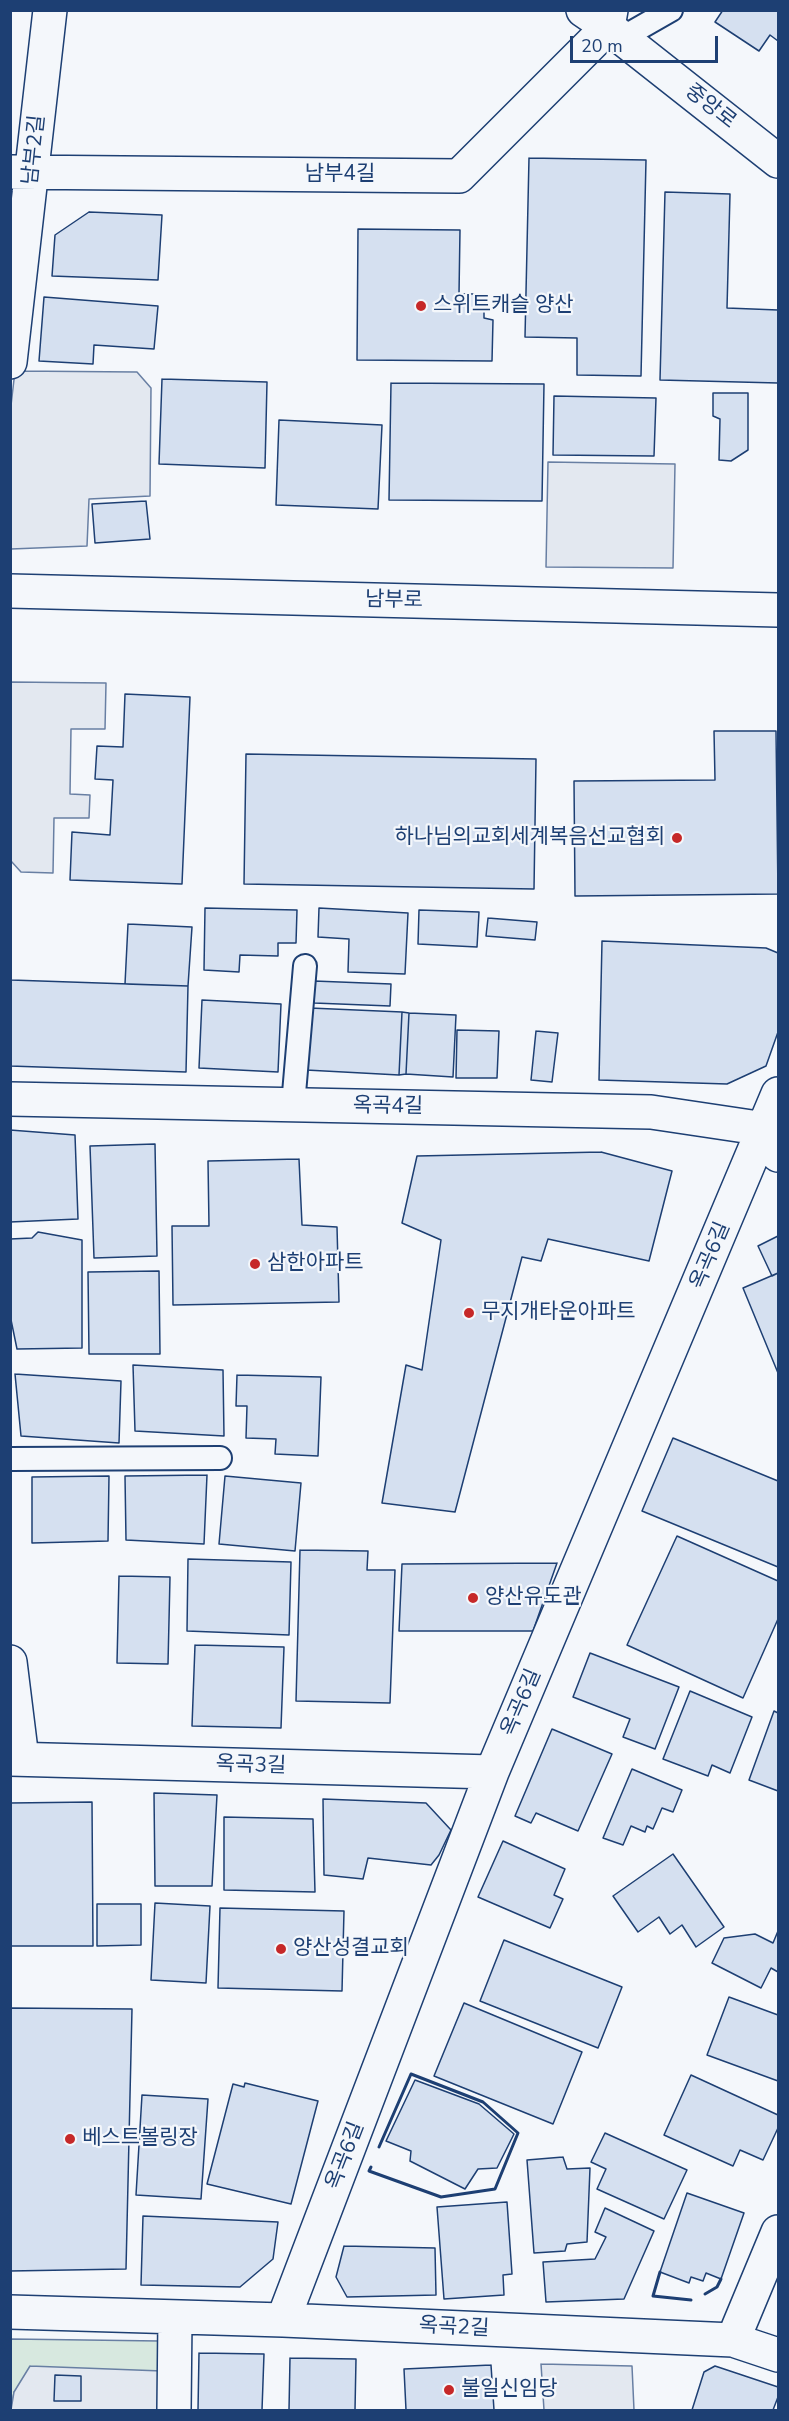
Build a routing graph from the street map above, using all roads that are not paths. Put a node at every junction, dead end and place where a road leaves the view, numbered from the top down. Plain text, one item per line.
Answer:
1 (50, 10) edge
2 (671, 10) edge
3 (606, 22) edge
4 (778, 161) edge
5 (21, 172) edge
6 (10, 362) edge
7 (10, 591) edge
8 (778, 610) edge
9 (304, 966) dead end
10 (778, 1094) edge
11 (10, 1099) edge
12 (293, 1105) junction
13 (772, 1142) edge
14 (220, 1458) dead end
15 (10, 1459) edge
16 (10, 1662) edge
17 (16, 1759) edge
18 (492, 1772) junction
19 (778, 2232) edge
20 (10, 2312) edge
21 (175, 2318) junction
22 (283, 2320) junction
23 (733, 2340) junction
24 (778, 2355) edge
25 (174, 2410) edge

1 - 5 street, 남부2길
2 - 3 lane
3 - 4 street, 중앙로
3 - 5 street, 남부4길
5 - 6 street, 남부2길
7 - 8 street, 남부로
9 - 12 lane
10 - 13 street, 옥곡6길
11 - 12 street, 옥곡4길
12 - 13 street, 옥곡4길
13 - 18 street, 옥곡6길
14 - 15 lane
16 - 17 street
17 - 18 street, 옥곡3길
18 - 22 street, 옥곡6길
19 - 23 street
20 - 21 street, 옥곡2길
21 - 22 street, 옥곡2길
21 - 25 street
22 - 23 street, 옥곡2길
23 - 24 street, 옥곡2길

